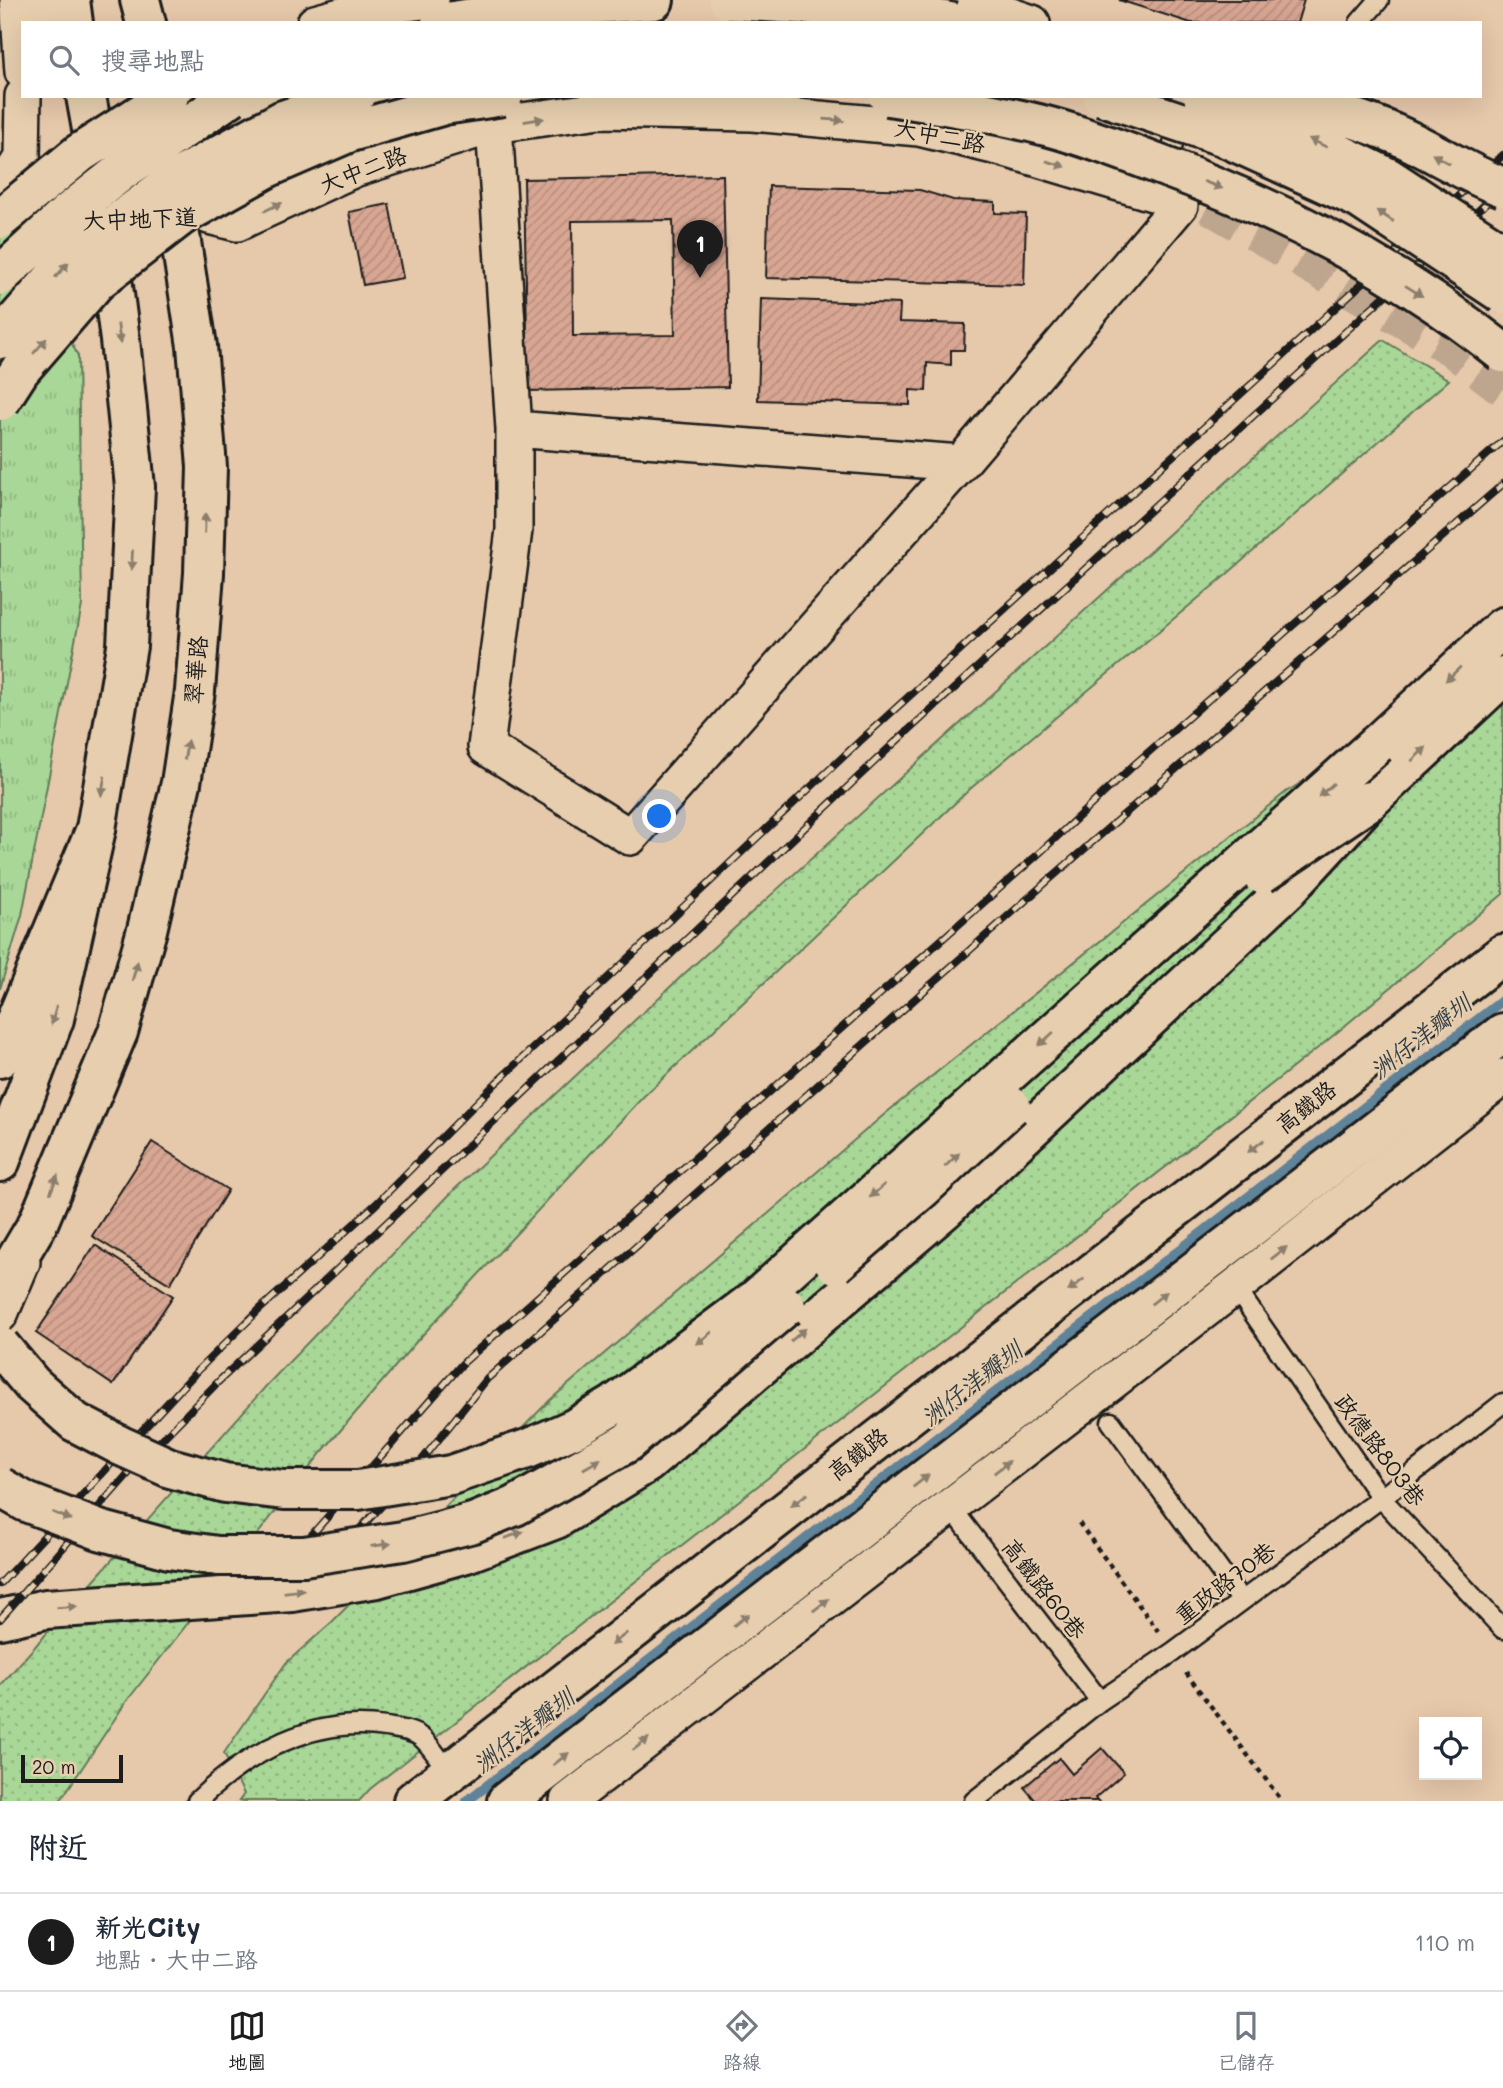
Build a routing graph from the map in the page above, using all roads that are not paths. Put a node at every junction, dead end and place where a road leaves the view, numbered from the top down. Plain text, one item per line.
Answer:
1 (18, 0) edge
2 (35, 0) edge
3 (70, 0) edge
4 (140, 0) edge
5 (161, 0) edge
6 (430, 0) edge
7 (654, 0) edge
8 (728, 0) edge
9 (935, 0) edge
10 (963, 0) edge
11 (1379, 0) edge
12 (60, 21) edge
13 (74, 21) edge
14 (145, 21) edge
15 (156, 21) edge
16 (322, 21) edge
17 (454, 21) edge
18 (932, 21) edge
19 (944, 21) edge
20 (1026, 21) edge
21 (1361, 21) edge
22 (21, 43) edge
23 (23, 98) edge
24 (86, 98) edge
25 (159, 98) edge
26 (166, 98) edge
27 (229, 98) edge
28 (277, 98) edge
29 (349, 98) edge
30 (902, 98) edge
31 (1108, 98) edge
32 (1189, 98) edge
33 (1209, 98) edge
34 (1276, 98) edge
35 (498, 111) edge
36 (921, 112) edge
37 (165, 140) junction
38 (359, 140) dead end
39 (22, 158) junction
40 (100, 176) junction
41 (1503, 187) edge
42 (0, 192) edge
43 (1168, 199) junction
44 (193, 217) junction
45 (0, 219) edge
46 (105, 226) junction
47 (1503, 253) edge
48 (0, 276) edge
49 (1503, 294) edge
50 (0, 339) edge
51 (1503, 352) edge
52 (0, 401) edge
53 (514, 429) junction
54 (961, 463) junction
55 (1503, 627) edge
56 (1503, 677) edge
57 (1369, 801) junction
58 (96, 829) junction
59 (1503, 954) edge
60 (1503, 1032) edge
61 (0, 1058) edge
62 (1503, 1077) edge
63 (0, 1162) edge
64 (38, 1223) junction
65 (0, 1287) edge
66 (1235, 1287) junction
67 (0, 1314) edge
68 (0, 1346) edge
69 (1503, 1403) edge
70 (1111, 1422) dead end
71 (0, 1487) edge
72 (1381, 1498) junction
73 (950, 1506) junction
74 (1242, 1601) junction
75 (0, 1619) edge
76 (1503, 1629) edge
77 (1100, 1701) junction
78 (449, 1772) junction
79 (197, 1801) edge
80 (413, 1801) edge
81 (507, 1801) edge
82 (568, 1801) edge
83 (974, 1801) edge

1 - 22 street
2 - 12 street
3 - 13 main road
4 - 14 main road
5 - 15 street
6 - 16 street
7 - 17 main road
8 - 19 main road, bridge
9 - 18 lane
10 - 20 street
11 - 21 lane
23 - 39 street
24 - 40 main road
25 - 37 main road, 翠華路
26 - 45 main road, bridge
27 - 48 main road, bridge
28 - 37 main road
50 -> 29 main road, bridge
30 -> 51 main road, bridge
49 -> 31 main road, bridge
32 - 43 lane
47 -> 33 main road, bridge
41 -> 34 main road, bridge
35 -> 36 street, 大中二路
44 -> 35 street, 大中二路
52 -> 35 main road, bridge
35 - 53 street
36 -> 43 street, 大中二路
37 - 40 main road
37 - 44 main road, 翠華路
38 - 44 street, 大中地下道
39 - 42 street
39 - 46 street, 大中地下道
40 - 46 main road
43 - 54 street
44 - 46 street, 大中地下道
64 -> 44 main road, 翠華路
46 -> 58 main road
53 - 54 street
53 - 54 street
55 -> 68 main road, bridge
57 -> 56 main road
71 -> 57 main road, bridge
75 -> 57 main road, bridge
58 - 61 main road
58 -> 63 main road
59 -> 78 main road, 高鐵路
81 -> 60 main road
66 -> 62 street
64 - 65 main road, 翠華路
64 - 67 street, 翠華路
66 - 72 lane, 政德路803巷
73 -> 66 street
69 - 72 lane, 重政路70巷
70 - 74 lane
72 - 74 lane, 重政路70巷
72 - 76 lane, 政德路803巷
73 - 77 lane, 高鐵路60巷
82 -> 73 street
74 - 77 lane, 重政路70巷
77 - 83 lane, 重政路70巷
78 - 79 lane
78 - 80 main road, 高鐵路

